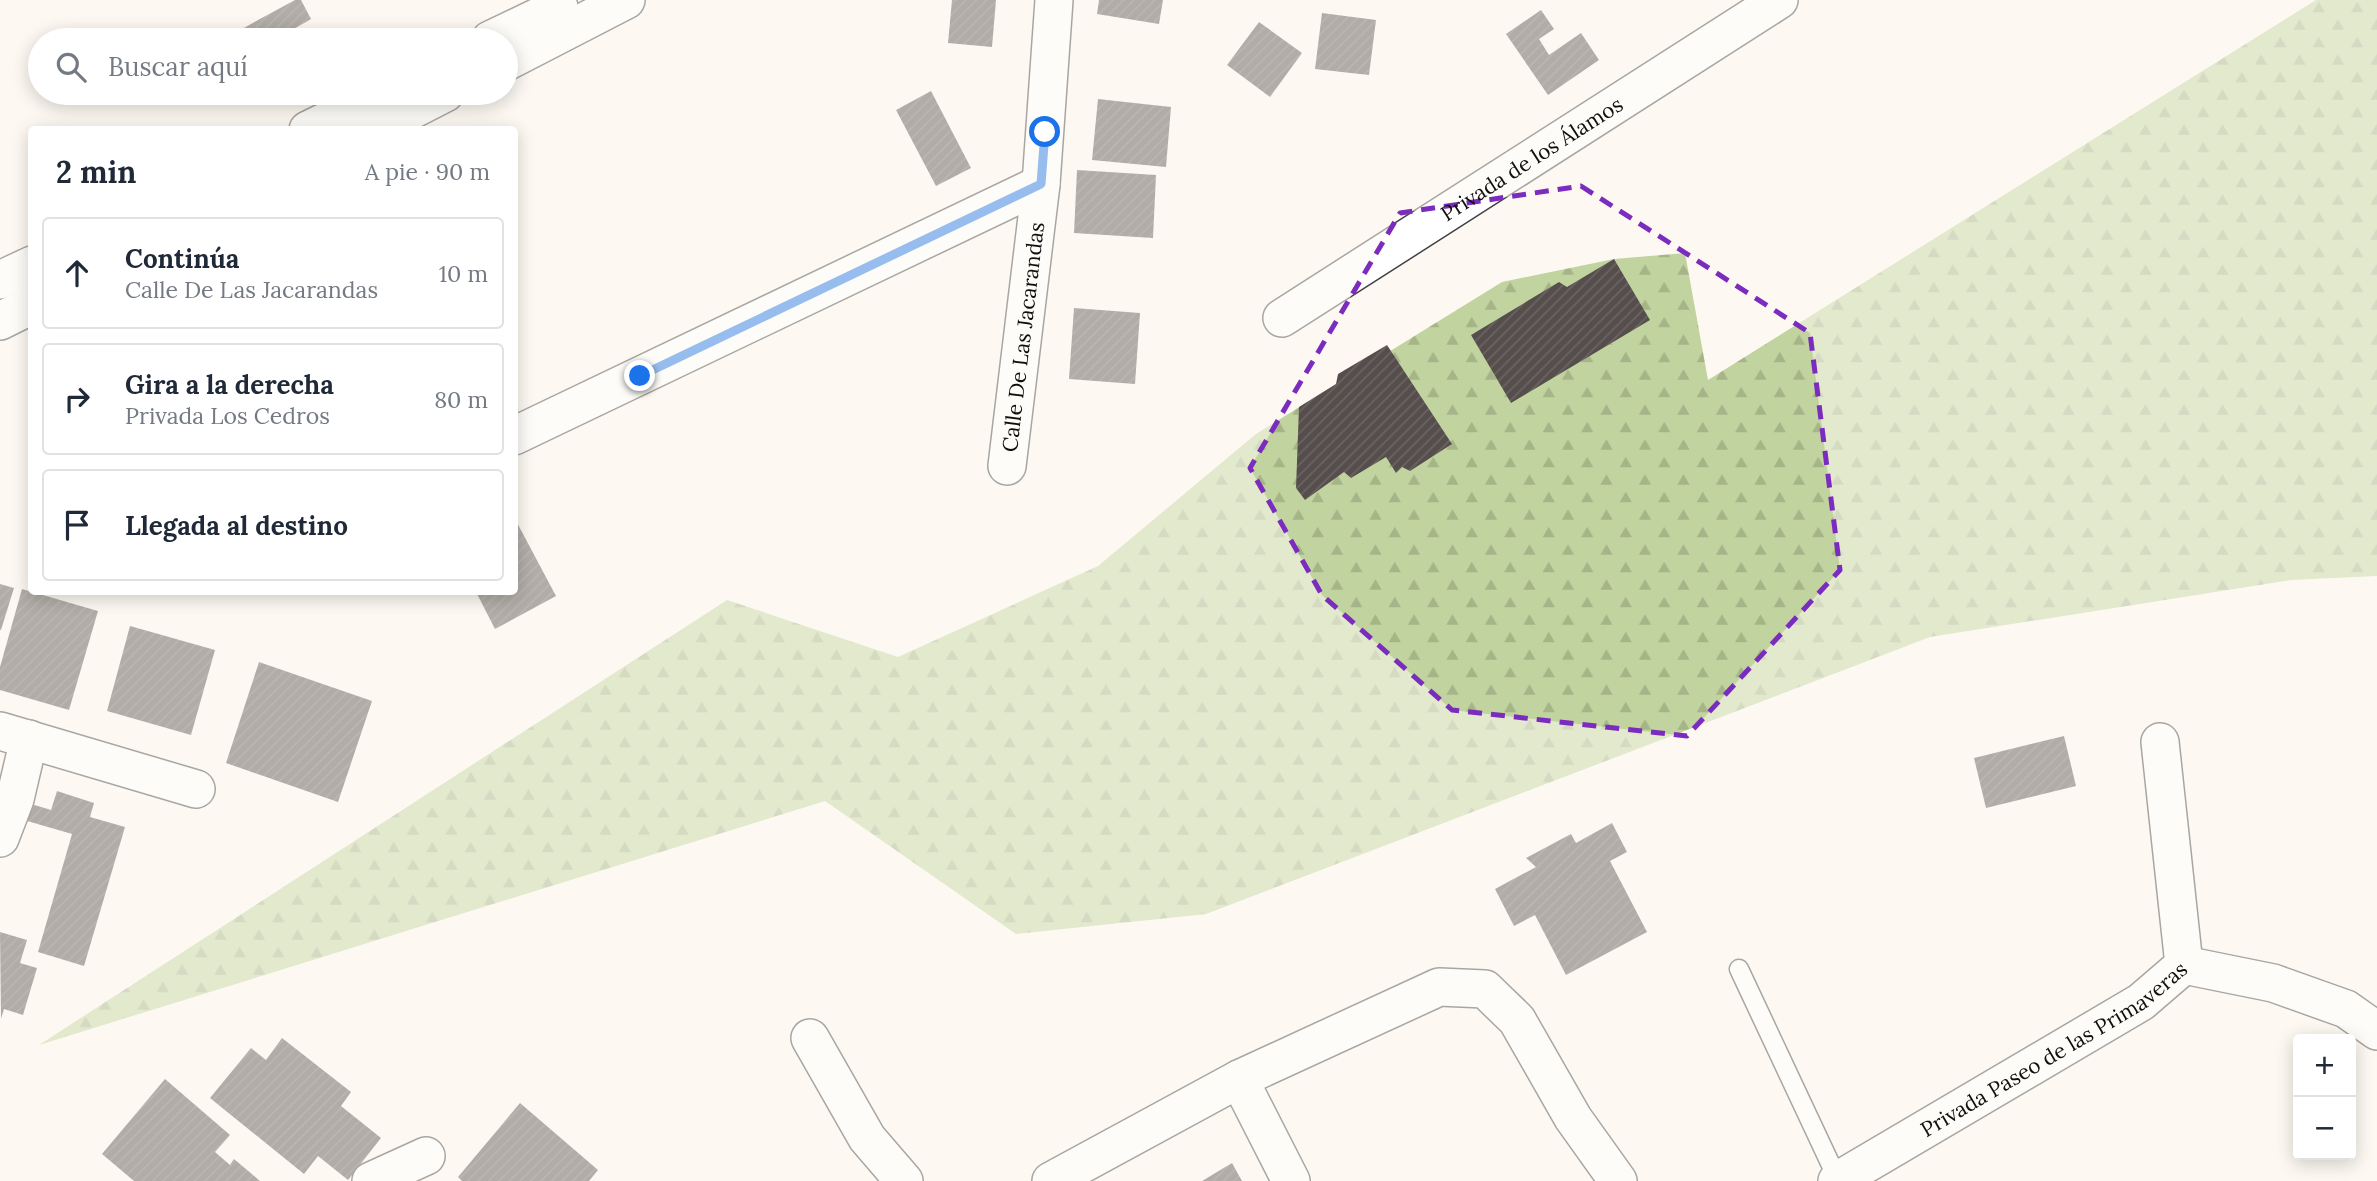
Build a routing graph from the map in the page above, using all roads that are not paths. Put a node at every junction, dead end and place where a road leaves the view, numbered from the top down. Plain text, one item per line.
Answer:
1 (572, 0) edge
2 (626, 0) edge
3 (1054, 0) edge
4 (1779, 0) edge
5 (515, 28) edge
6 (518, 56) edge
7 (359, 105) edge
8 (422, 105) edge
9 (316, 126) edge
10 (381, 126) edge
11 (1041, 184) junction
12 (28, 267) edge
13 (0, 280) edge
14 (28, 307) edge
15 (1282, 318) dead end
16 (0, 321) edge
17 (518, 434) edge
18 (1007, 466) dead end
19 (15, 735) edge
20 (2160, 742) dead end
21 (196, 789) dead end
22 (0, 838) edge
23 (2184, 965) junction
24 (1739, 969) dead end
25 (2377, 1031) edge
26 (810, 1038) dead end
27 (1239, 1079) junction
28 (426, 1156) dead end
29 (1606, 1177) edge
30 (371, 1181) edge
31 (904, 1181) edge
32 (1051, 1181) edge
33 (1292, 1181) edge
34 (1838, 1181) edge

1 - 5 street
2 - 6 street
3 - 11 street, Calle De Las Jacarandas
4 - 15 street, Privada de los Álamos
7 - 9 street
8 - 10 street
11 - 17 street
11 - 18 street, Calle De Las Jacarandas
12 - 13 street
14 - 16 street
19 - 21 street
19 - 22 street
20 - 23 street, Privada Paseo de las Primaveras
23 - 25 street
23 - 34 street, Privada Paseo de las Primaveras
24 - 34 lane
26 - 31 street
27 - 29 street
27 - 32 street
27 - 33 street
28 - 30 street

